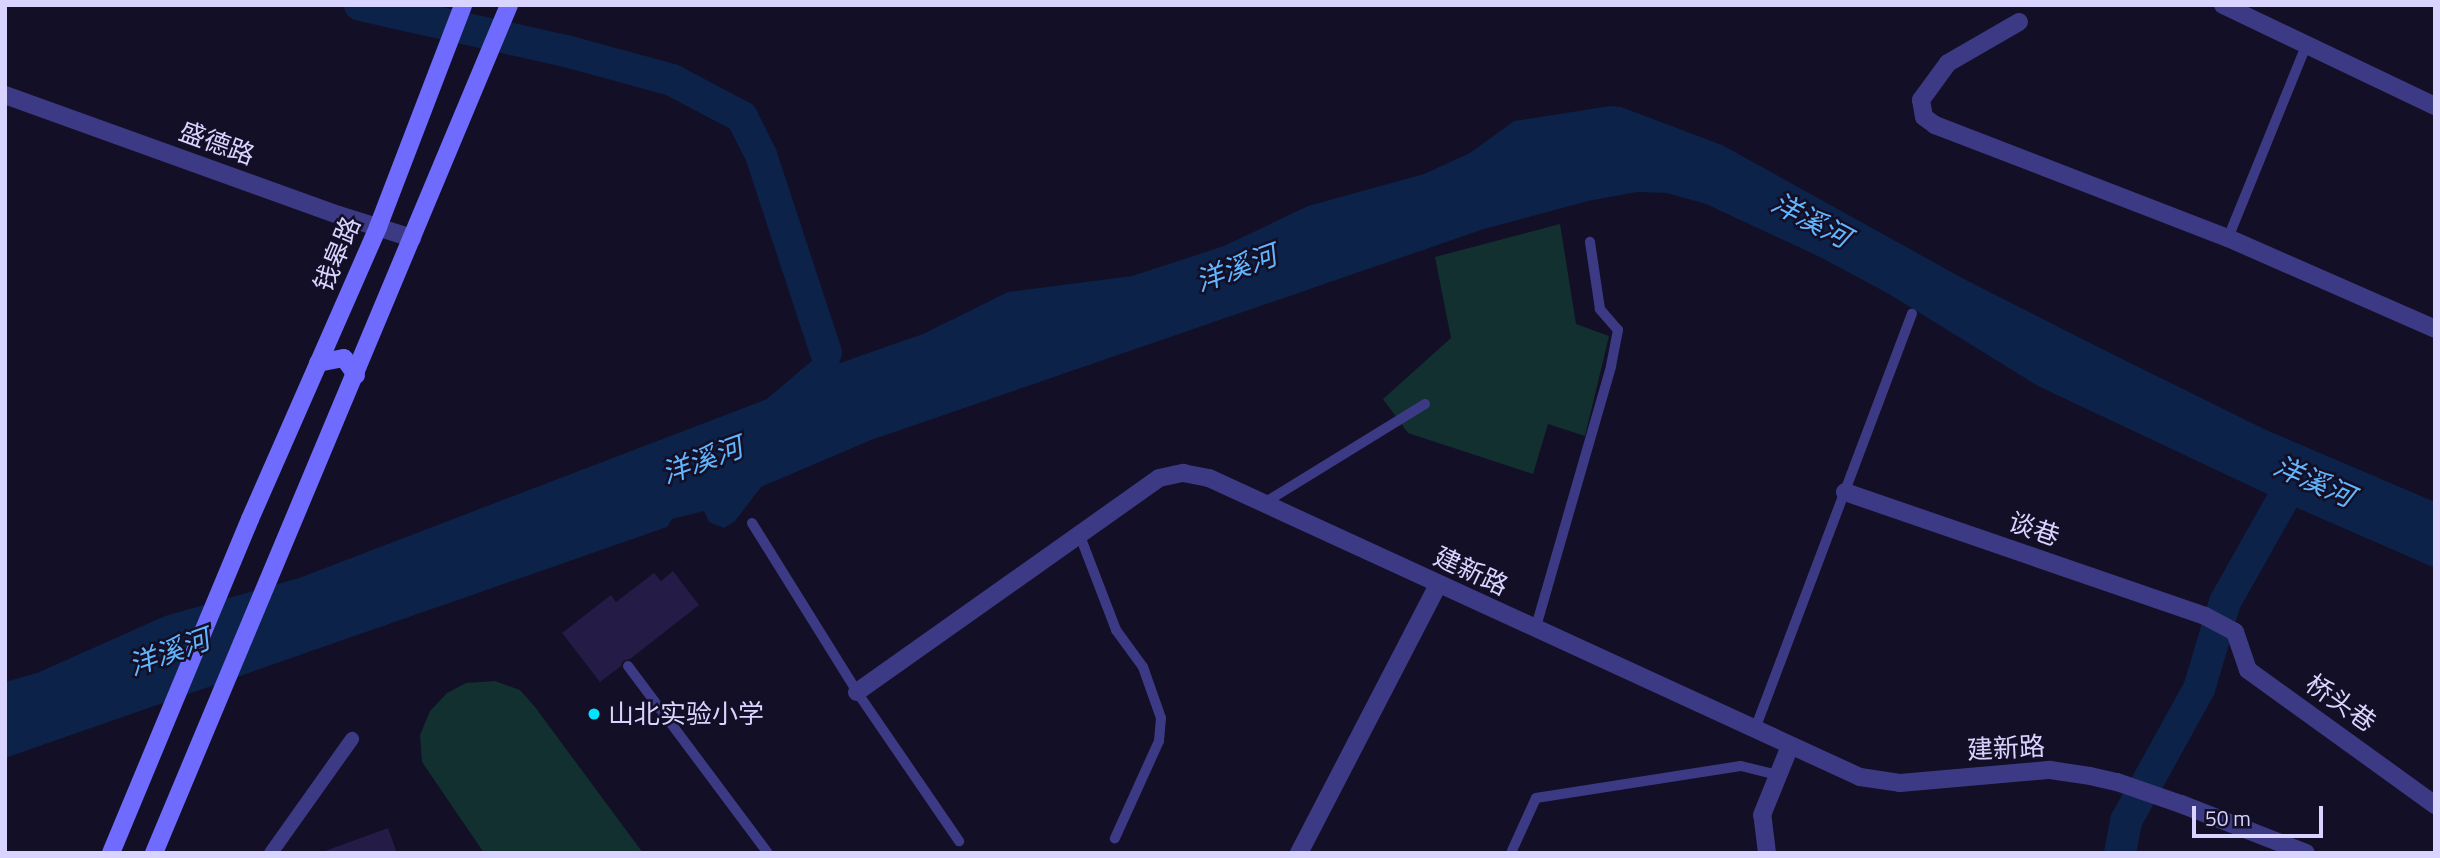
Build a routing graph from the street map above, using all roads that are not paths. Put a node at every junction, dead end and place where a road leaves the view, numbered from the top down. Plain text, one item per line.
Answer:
1 (463, 5) edge
2 (509, 5) edge
3 (2223, 5) edge
4 (2019, 22) dead end
5 (2306, 46) junction
6 (5, 95) edge
7 (2435, 106) edge
8 (378, 227) junction
9 (412, 238) junction
10 (2228, 238) junction
11 (1590, 243) dead end
12 (1912, 314) dead end
13 (2435, 329) edge
14 (318, 363) junction
15 (356, 375) junction
16 (1424, 404) dead end
17 (1845, 492) junction
18 (1264, 503) junction
19 (752, 523) dead end
20 (1080, 536) junction
21 (1438, 585) junction
22 (1535, 630) junction
23 (2235, 632) joint
24 (628, 666) dead end
25 (857, 692) junction
26 (1755, 729) junction
27 (352, 739) dead end
28 (1790, 746) junction
29 (1778, 775) junction
30 (2435, 805) edge
31 (1115, 838) dead end
32 (960, 841) dead end
33 (111, 853) edge
34 (154, 853) edge
35 (271, 853) edge
36 (768, 853) edge
37 (1299, 853) edge
38 (1511, 853) edge
39 (1766, 853) edge
40 (2306, 853) edge

1 - 8 main road, 钱皋路
2 - 9 main road
3 - 5 street
4 - 10 street
5 - 7 street
5 - 10 lane
6 - 8 street, 盛德路
8 - 9 street, 盛德路
8 - 14 main road, 钱皋路
9 - 15 main road
10 - 13 street
11 - 22 lane
12 - 17 lane
14 - 15 main road
14 - 33 main road, 钱皋路
15 - 34 main road
16 - 18 lane
17 - 23 street, 谈巷
17 - 26 lane
18 - 20 street, 建新路
18 - 21 street, 建新路
19 - 25 lane
20 - 25 street, 建新路
20 - 31 lane
21 - 22 street, 建新路
21 - 37 street
22 - 26 street, 建新路
23 - 30 street, 桥头巷
24 - 36 lane
25 - 32 lane
26 - 28 street, 建新路
27 - 35 street
28 - 29 street
28 - 40 street, 建新路
29 - 38 lane
29 - 39 street

